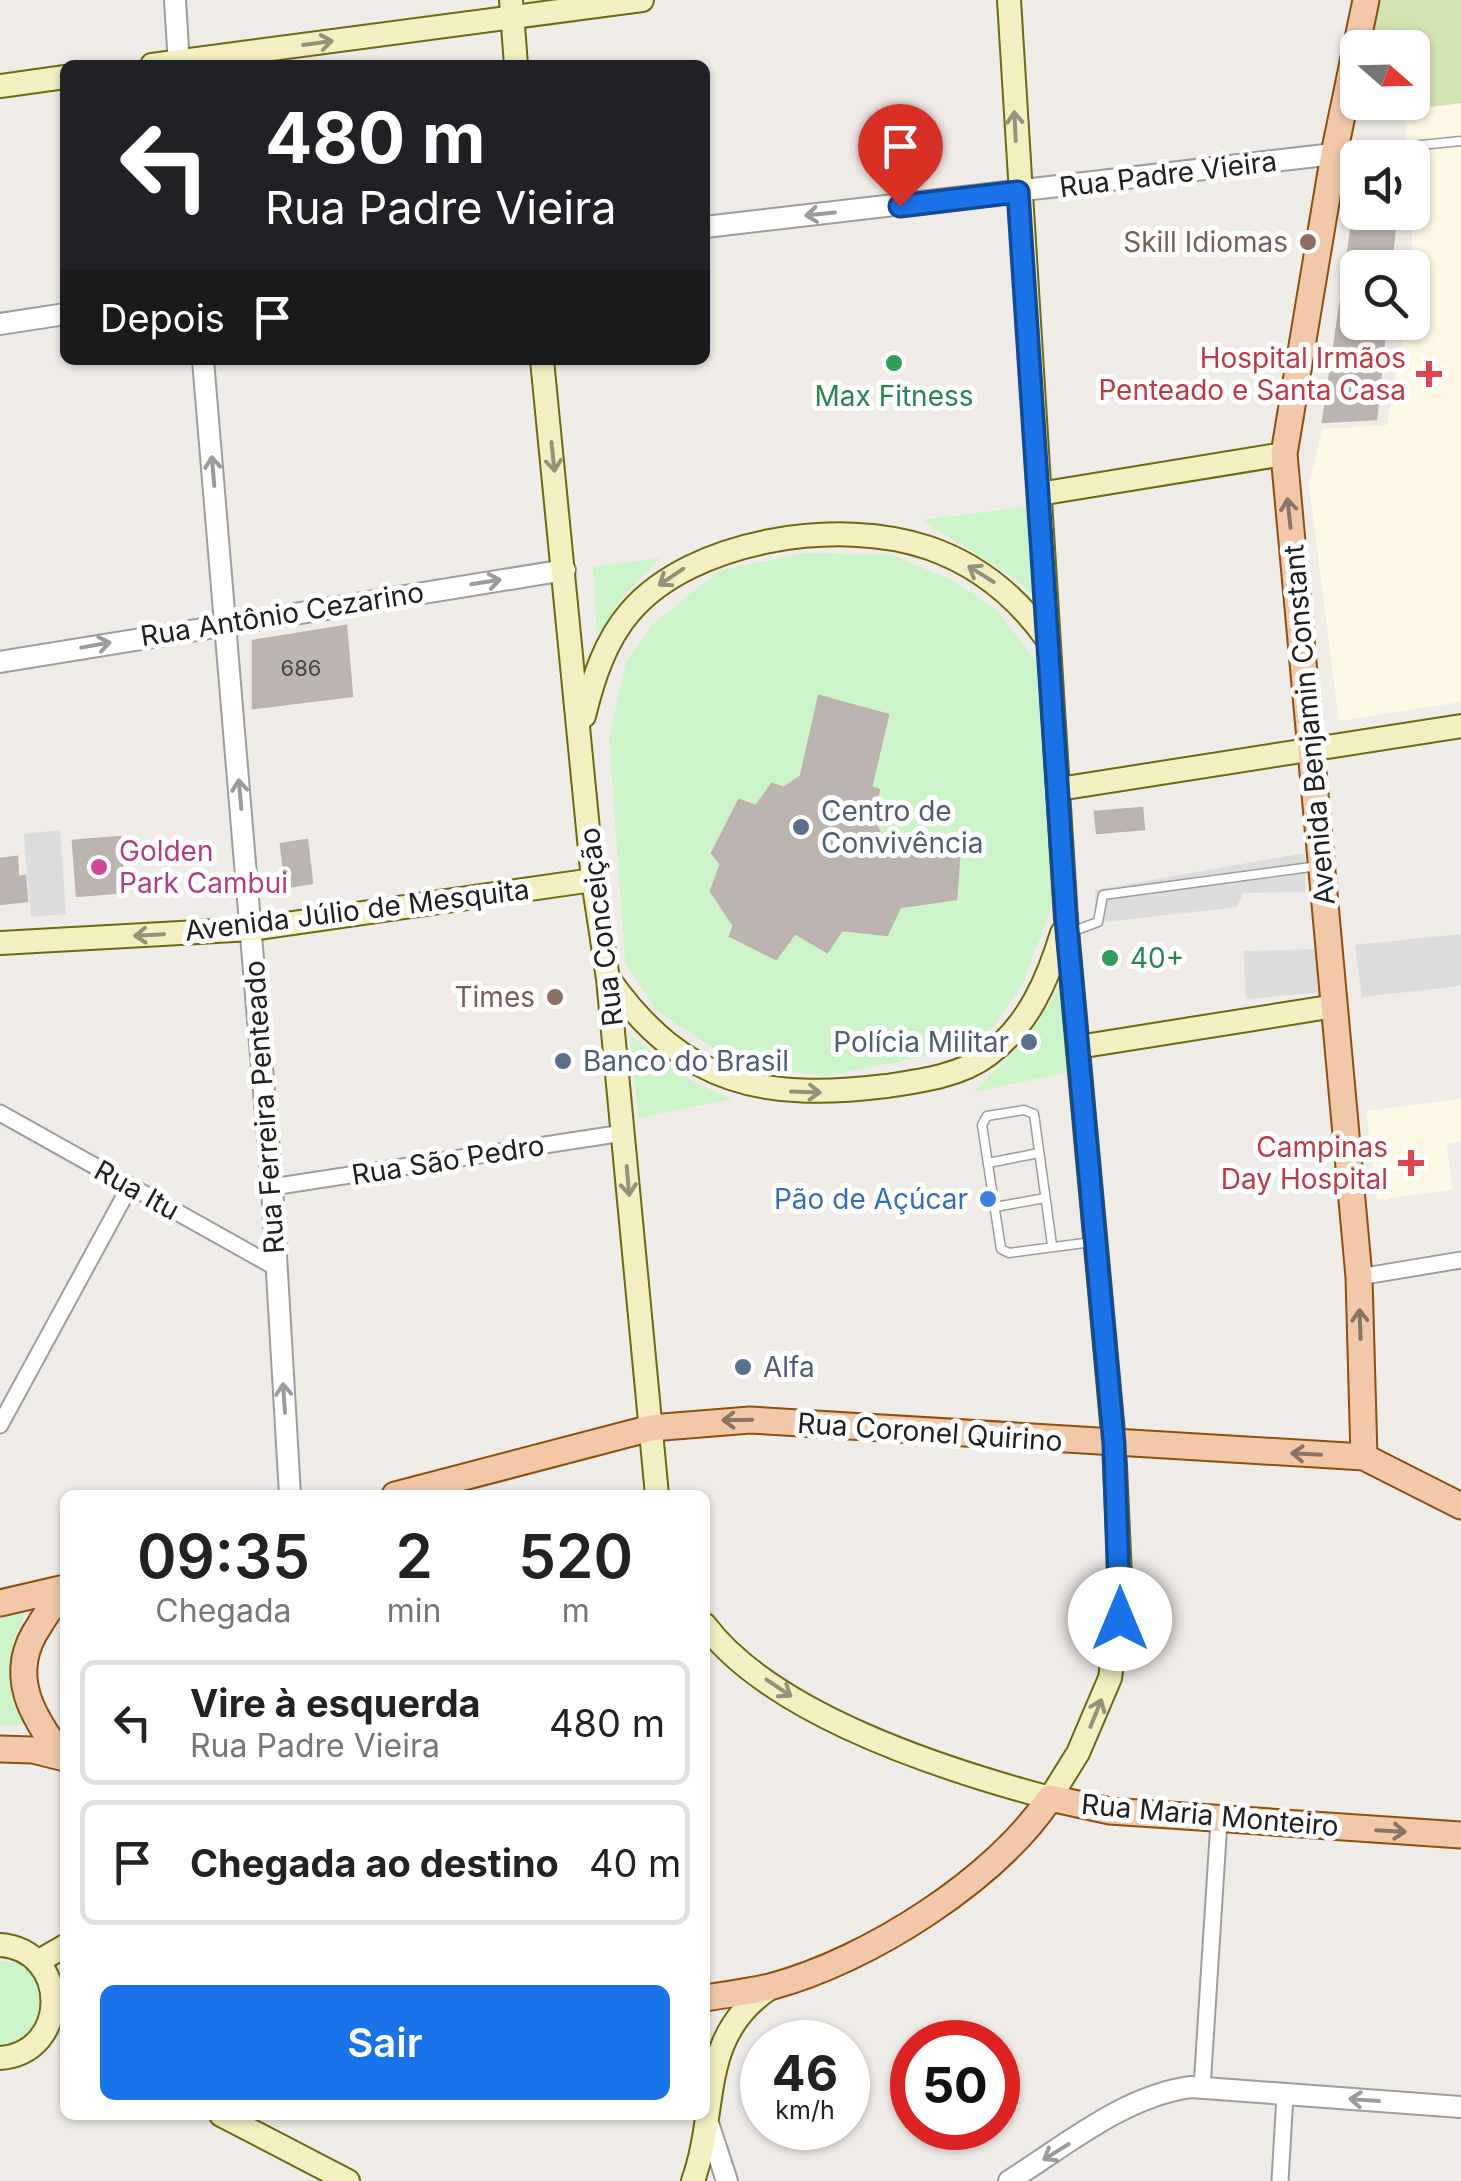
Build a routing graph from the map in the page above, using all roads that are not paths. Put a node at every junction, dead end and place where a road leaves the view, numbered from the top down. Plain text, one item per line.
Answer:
1 (174, 0) edge
2 (642, 0) edge
3 (1009, 0) edge
4 (1366, 0) edge
5 (512, 8) edge
6 (179, 60) edge
7 (197, 60) edge
8 (516, 60) edge
9 (60, 78) edge
10 (0, 86) edge
11 (1461, 141) edge
12 (1334, 154) junction
13 (1018, 192) junction
14 (710, 226) edge
15 (60, 315) edge
16 (0, 324) edge
17 (203, 365) edge
18 (543, 365) edge
19 (1284, 454) junction
20 (1039, 494) junction
21 (565, 570) junction
22 (225, 622) junction
23 (1049, 642) junction
24 (0, 662) edge
25 (1461, 726) edge
26 (579, 736) junction
27 (1313, 749) junction
28 (1059, 789) junction
29 (1322, 866) junction
30 (593, 880) junction
31 (1067, 926) junction
32 (252, 929) junction
33 (0, 943) edge
34 (608, 979) junction
35 (1335, 1006) junction
36 (1078, 1046) junction
37 (0, 1113) edge
38 (623, 1133) junction
39 (1039, 1154) junction
40 (988, 1163) junction
41 (130, 1186) junction
42 (272, 1187) junction
43 (1046, 1198) junction
44 (994, 1208) junction
45 (1096, 1242) junction
46 (1052, 1245) junction
47 (1461, 1260) edge
48 (275, 1266) junction
49 (1359, 1277) junction
50 (0, 1425) edge
51 (651, 1428) junction
52 (1114, 1444) junction
53 (1364, 1456) junction
54 (290, 1490) edge
55 (414, 1490) edge
56 (657, 1490) edge
57 (1461, 1506) edge
58 (60, 1589) edge
59 (0, 1602) edge
60 (60, 1602) edge
61 (710, 1639) edge
62 (0, 1749) edge
63 (60, 1752) edge
64 (60, 1756) edge
65 (1050, 1798) junction
66 (1219, 1821) junction
67 (1461, 1835) edge
68 (0, 1945) edge
69 (60, 1949) edge
70 (38, 1961) junction
71 (774, 1986) junction
72 (710, 1997) edge
73 (57, 2030) edge
74 (0, 2058) edge
75 (1202, 2088) junction
76 (1285, 2094) junction
77 (710, 2095) edge
78 (1461, 2107) edge
79 (231, 2120) edge
80 (705, 2120) edge
81 (708, 2120) edge
82 (348, 2181) edge
83 (693, 2181) edge
84 (727, 2181) edge
85 (1009, 2181) edge
86 (1280, 2181) edge

1 - 6 street
2 - 5 main road
13 -> 3 main road
4 - 12 main road, Avenida Benjamin Constant
7 -> 5 main road
5 - 8 main road
9 - 10 main road
11 - 12 lane
12 - 13 street, Rua Padre Vieira
12 - 19 main road, Avenida Benjamin Constant
13 -> 14 street, Rua Padre Vieira
13 - 20 main road
15 - 16 street
22 -> 17 street, Rua Ferreira Penteado
18 -> 21 main road, Rua Conceição
19 - 20 main road
27 -> 19 main road, Avenida Benjamin Constant
20 - 23 main road
22 -> 21 street, Rua Antônio Cezarino
21 - 26 main road, Rua Conceição
24 -> 22 street, Rua Antônio Cezarino
32 -> 22 street, Rua Ferreira Penteado
23 -> 26 main road
23 - 28 main road
25 - 27 main road
26 - 30 main road, Rua Conceição
27 - 28 main road
27 - 29 main road, Avenida Benjamin Constant
28 - 31 main road
29 - 31 lane
29 - 35 main road, Avenida Benjamin Constant
30 - 32 main road, Avenida Júlio de Mesquita
30 - 34 main road, Rua Conceição
34 -> 31 main road
31 - 36 main road
32 -> 33 main road, Avenida Júlio de Mesquita
32 - 42 street, Rua Ferreira Penteado
34 - 38 main road, Rua Conceição
35 - 36 main road
35 - 49 main road, Avenida Benjamin Constant
36 - 45 main road
37 - 41 street, Rua Itu
38 - 42 street, Rua São Pedro
38 -> 51 main road, Rua Conceição
39 - 40 lane
39 - 40 lane
39 - 43 lane
40 - 44 lane
41 - 48 street, Rua Itu
41 - 50 street
42 - 48 street, Rua Ferreira Penteado
43 - 44 lane
43 - 46 lane
44 - 46 lane
45 - 46 lane
45 - 52 main road
47 - 49 street
54 -> 48 street, Rua Ferreira Penteado
53 -> 49 main road, Avenida Benjamin Constant
52 -> 51 main road, Rua Coronel Quirino
51 - 55 main road, Rua Coronel Quirino
51 - 56 main road, Rua Conceição
53 -> 52 main road, Rua Coronel Quirino
65 -> 52 main road
53 - 57 main road, Rua Coronel Quirino
58 - 59 main road
60 - 63 main road
61 -> 65 main road, Rua Maria Monteiro
62 - 64 main road
65 - 66 main road, Rua Maria Monteiro
65 - 71 main road
66 -> 67 main road, Rua Maria Monteiro
66 - 75 street
68 - 70 main road
69 - 70 main road
70 - 73 main road
71 - 72 main road
71 - 77 main road
73 - 74 main road
75 - 76 street
75 -> 85 street
78 -> 76 street
76 - 86 street
79 - 82 main road
80 - 83 main road
81 - 84 street

